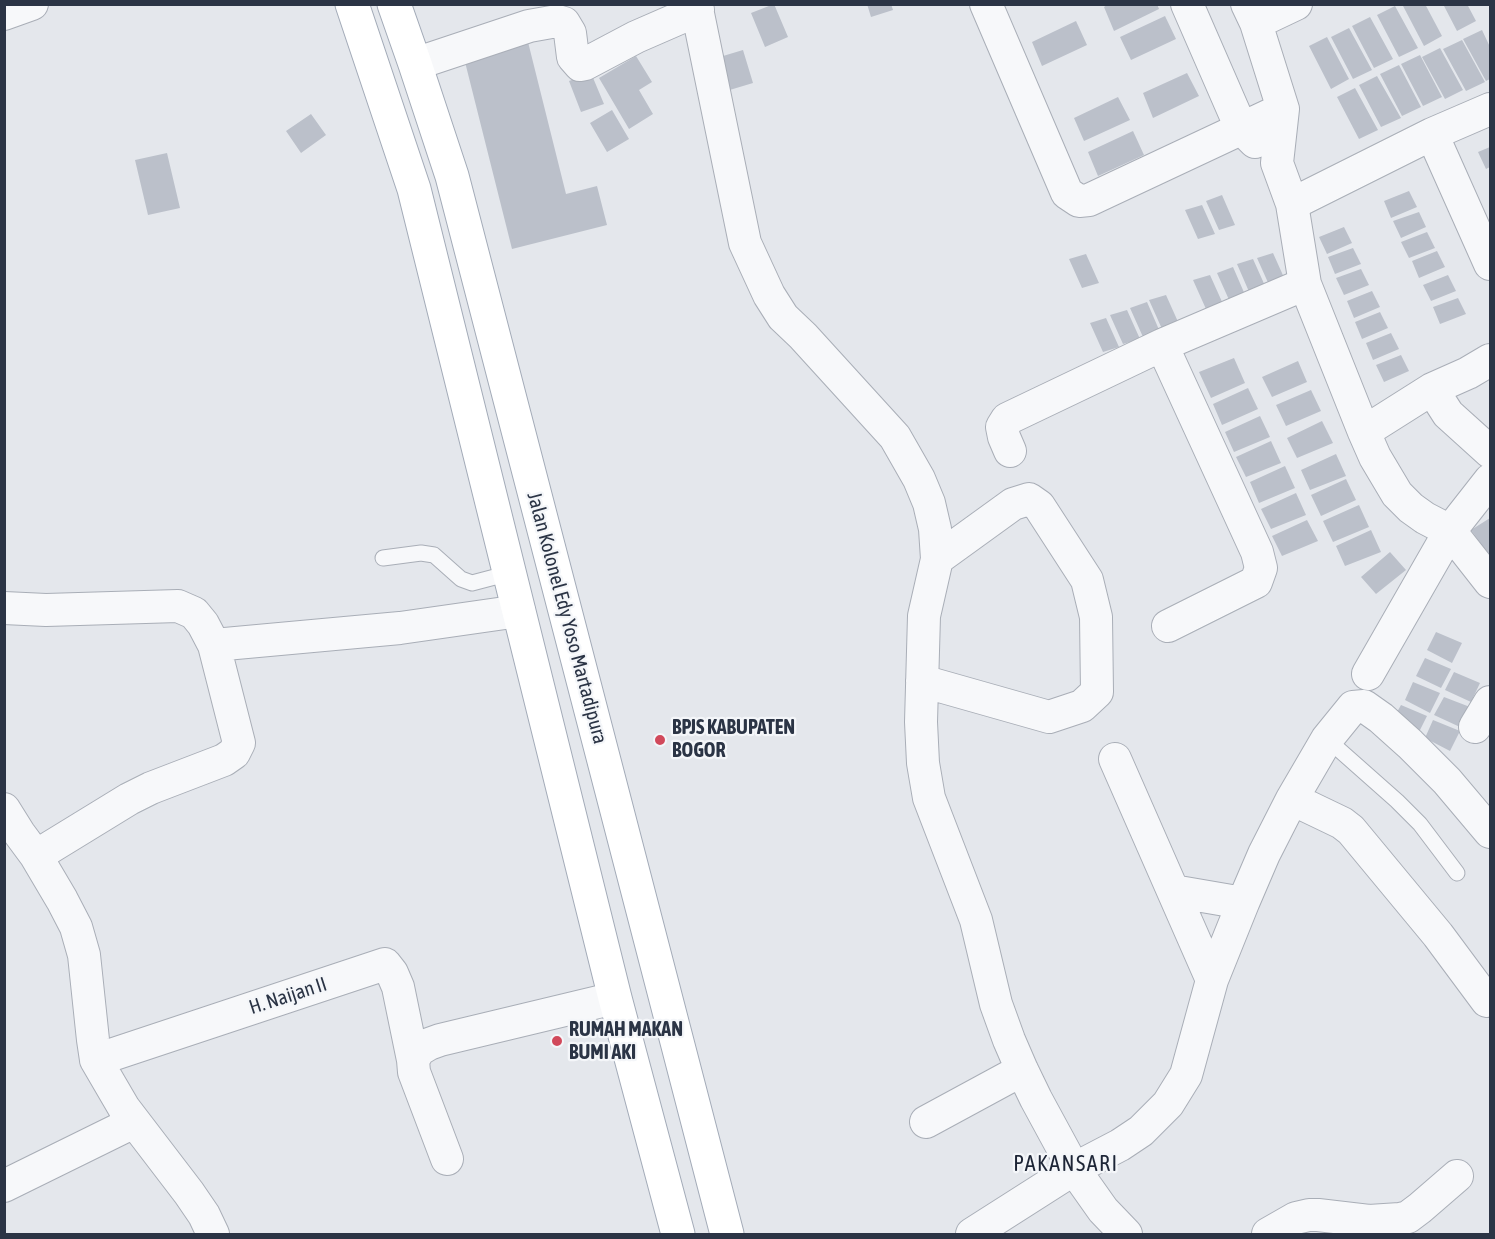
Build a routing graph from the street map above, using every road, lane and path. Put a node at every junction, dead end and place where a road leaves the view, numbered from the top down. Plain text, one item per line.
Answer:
1 (32, 4) edge
2 (352, 4) edge
3 (394, 4) edge
4 (986, 4) edge
5 (1187, 4) edge
6 (1296, 4) edge
7 (697, 7) edge
8 (4, 14) edge
9 (1251, 14) edge
10 (416, 64) junction
11 (1283, 109) junction
12 (1491, 109) edge
13 (1241, 128) junction
14 (1432, 134) junction
15 (1277, 163) junction
16 (1292, 204) junction
17 (1491, 264) edge
18 (1305, 284) junction
19 (1162, 345) junction
20 (1491, 360) edge
21 (1432, 389) junction
22 (1364, 432) junction
23 (1010, 451) dead end
24 (1491, 452) edge
25 (1491, 480) edge
26 (1450, 531) junction
27 (383, 558) dead end
28 (937, 559) junction
29 (510, 573) junction
30 (1491, 582) edge
31 (4, 608) edge
32 (519, 611) junction
33 (1168, 626) dead end
34 (214, 645) junction
35 (1368, 674) dead end
36 (922, 681) junction
37 (1327, 739) junction
38 (1115, 759) dead end
39 (1292, 800) junction
40 (4, 809) edge
41 (1491, 832) edge
42 (36, 856) junction
43 (1457, 873) dead end
44 (1173, 891) junction
45 (1243, 903) junction
46 (1212, 980) junction
47 (615, 998) junction
48 (1487, 1001) dead end
49 (96, 1060) junction
50 (413, 1060) junction
51 (1022, 1070) junction
52 (694, 1111) junction
53 (134, 1122) junction
54 (926, 1122) dead end
55 (649, 1123) junction
56 (447, 1159) dead end
57 (1074, 1169) junction
58 (1456, 1176) dead end
59 (4, 1186) edge
60 (213, 1234) edge
61 (678, 1234) edge
62 (727, 1234) edge
63 (972, 1234) edge
64 (1126, 1234) edge
65 (1268, 1234) edge

1 - 8 street
2 - 29 main road
3 - 10 main road, Jalan Kolonel Edy Yoso Martadipura
4 - 13 street
5 - 13 street
6 - 9 street
7 - 10 street
7 - 28 street
9 - 11 street
10 - 52 main road, Jalan Kolonel Edy Yoso Martadipura
11 - 13 street
11 - 15 street
12 - 14 street
13 - 15 street
14 - 16 street
14 - 17 street
15 - 16 street
16 - 18 street
18 - 19 street
18 - 22 street
19 - 23 street
19 - 33 street
20 - 21 street
21 - 22 street
21 - 24 street
22 - 26 street
25 - 26 street
26 - 30 street
26 - 35 street
27 - 29 lane
28 - 36 street
28 - 36 street
29 - 32 main road
31 - 34 street
32 - 34 street
32 - 47 main road
34 - 42 street
36 - 51 street
37 - 39 street
37 - 41 street
37 - 43 lane
38 - 44 street
39 - 45 street
39 - 48 street
40 - 42 street
42 - 49 street
44 - 45 street
44 - 46 street
45 - 46 street
46 - 57 street
47 - 50 street
47 - 55 main road
49 - 50 street, H. Naijan II
49 - 53 street
50 - 56 street
51 - 54 street
51 - 57 street
52 - 55 main road
52 - 62 main road, Jalan Kolonel Edy Yoso Martadipura
53 - 59 street
53 - 60 street
55 - 61 main road
57 - 63 street
57 - 64 street
58 - 65 street

